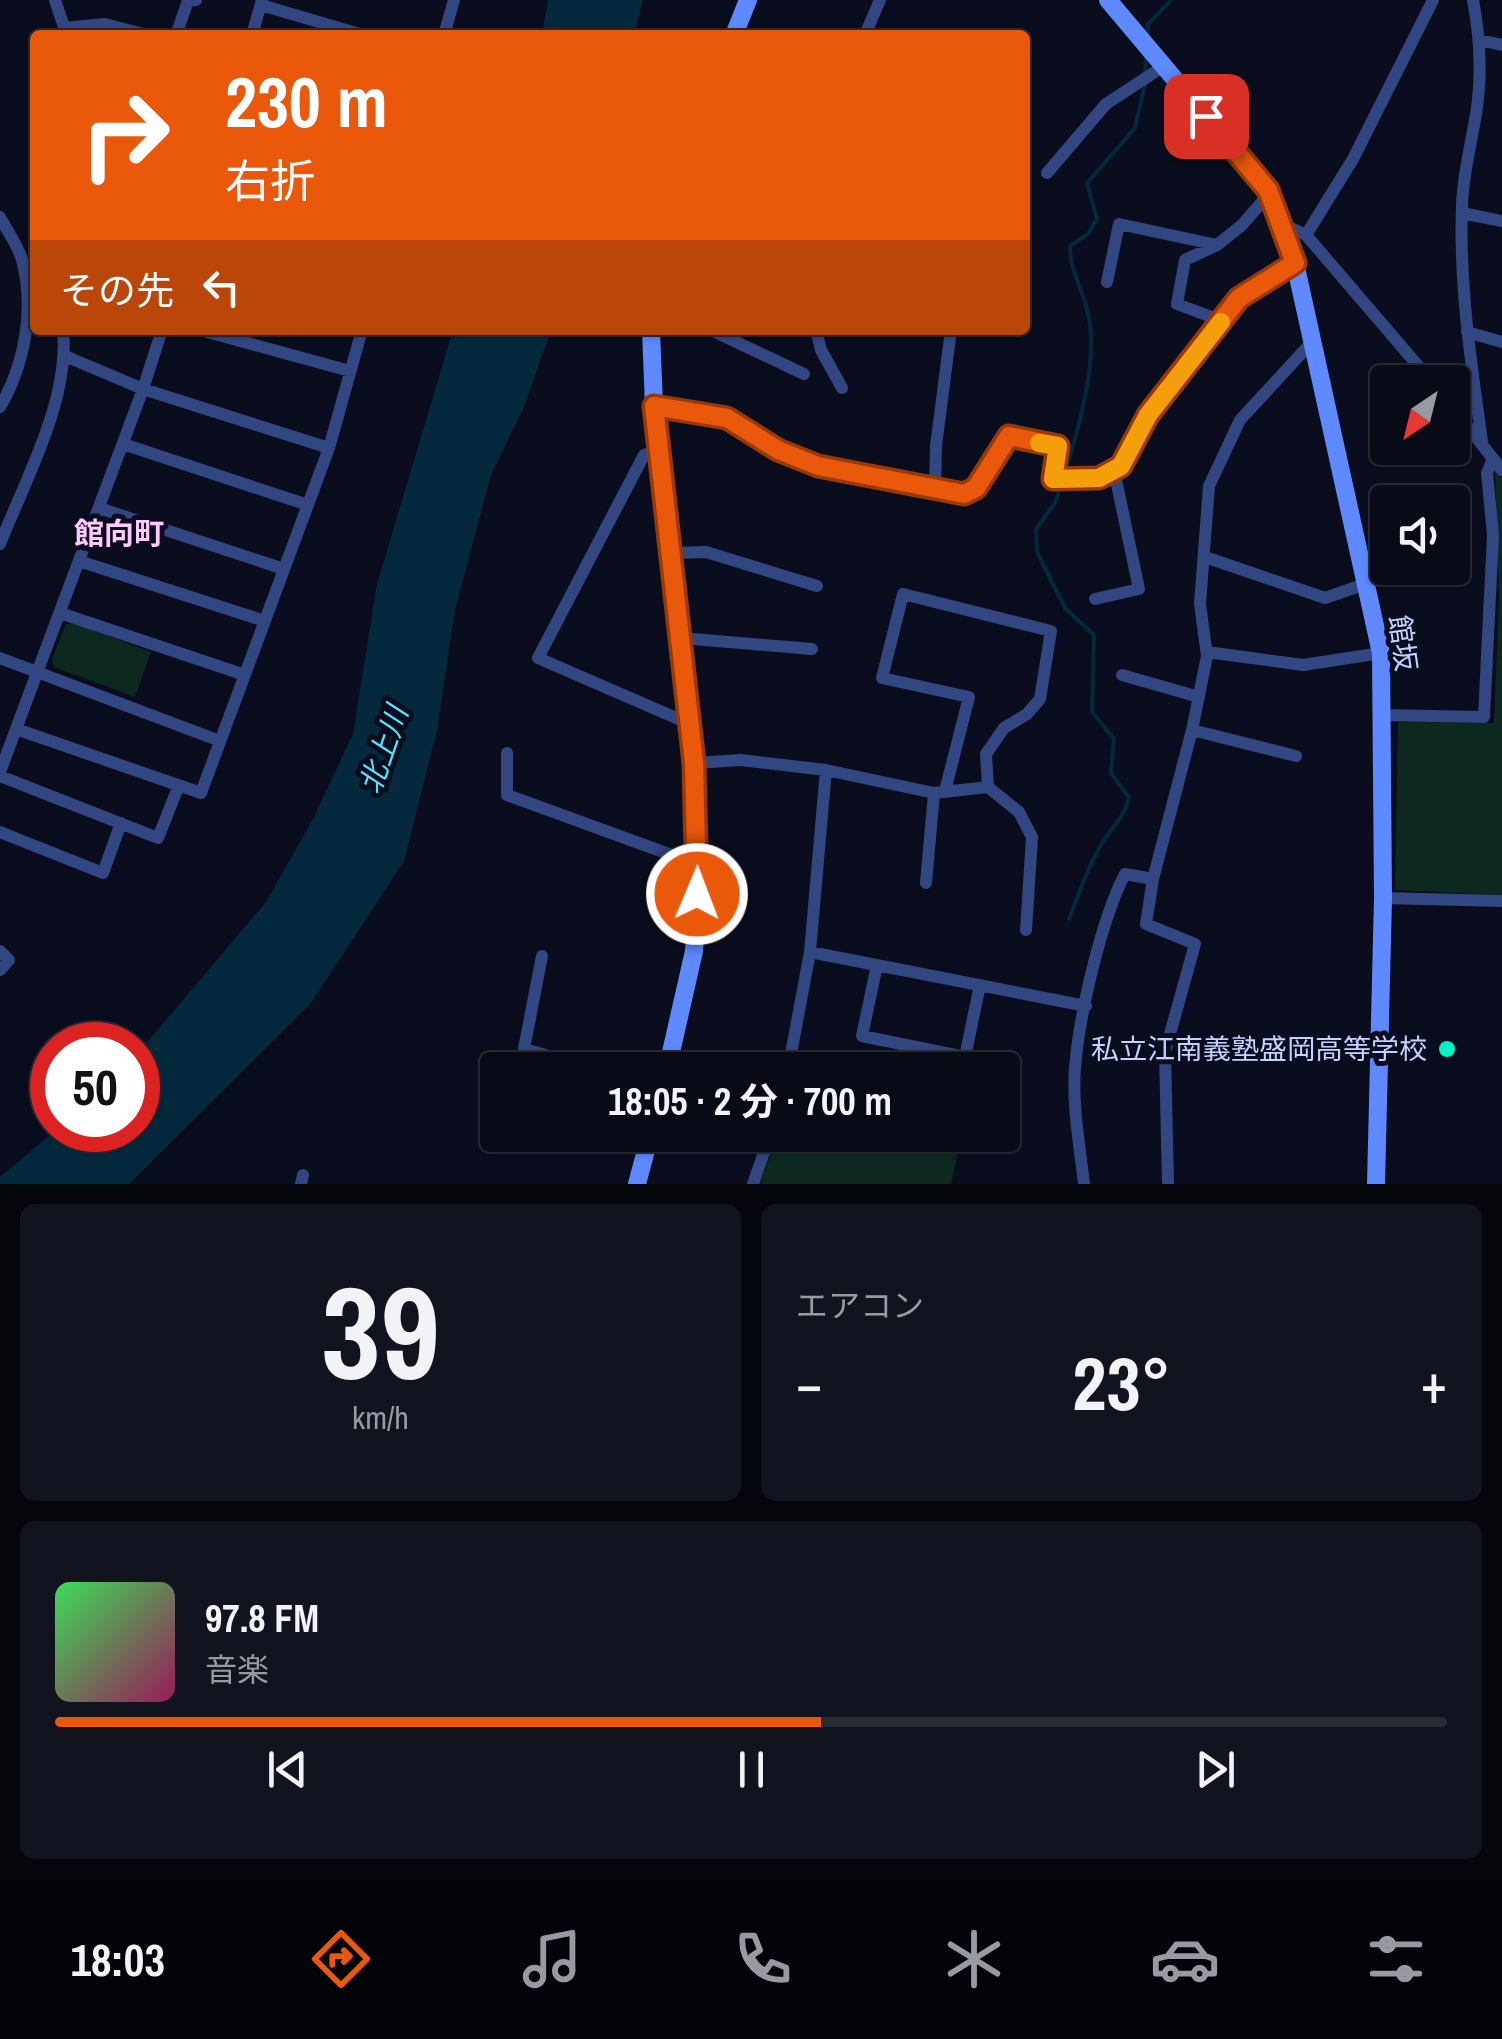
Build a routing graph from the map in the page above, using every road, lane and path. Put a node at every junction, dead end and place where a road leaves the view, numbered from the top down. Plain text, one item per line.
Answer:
1 (55, 0) edge
2 (196, 0) edge
3 (454, 0) edge
4 (748, 0) edge
5 (880, 0) edge
6 (1108, 0) edge
7 (1433, 0) edge
8 (1473, 0) edge
9 (262, 3) edge
10 (66, 30) edge
11 (72, 30) edge
12 (128, 30) edge
13 (178, 30) edge
14 (254, 30) edge
15 (347, 30) edge
16 (445, 30) edge
17 (736, 30) edge
18 (867, 30) edge
19 (1479, 40) junction
20 (1502, 45) edge
21 (1159, 60) junction
22 (1047, 174) dead end
23 (1270, 194) junction
24 (1462, 213) junction
25 (0, 217) edge
26 (1502, 221) edge
27 (1282, 224) junction
28 (1306, 235) junction
29 (1216, 245) junction
30 (1295, 263) junction
31 (1108, 282) dead end
32 (1222, 320) junction
33 (1468, 332) junction
34 (64, 335) edge
35 (160, 335) edge
36 (218, 335) edge
37 (361, 335) edge
38 (651, 335) edge
39 (722, 335) edge
40 (817, 335) edge
41 (951, 335) edge
42 (1312, 342) junction
43 (1502, 342) edge
44 (66, 356) junction
45 (1417, 365) edge
46 (350, 372) junction
47 (804, 374) dead end
48 (842, 388) dead end
49 (144, 390) junction
50 (654, 406) junction
51 (0, 408) edge
52 (1470, 427) edge
53 (1482, 441) junction
54 (123, 444) junction
55 (329, 448) junction
56 (659, 449) junction
57 (1498, 464) edge
58 (1114, 470) junction
59 (934, 490) junction
60 (308, 506) junction
61 (99, 508) junction
62 (0, 544) edge
63 (672, 553) junction
64 (1204, 557) junction
65 (79, 561) junction
66 (284, 570) junction
67 (1365, 584) junction
68 (817, 586) dead end
69 (1095, 599) dead end
70 (60, 613) junction
71 (264, 622) junction
72 (681, 638) junction
73 (812, 649) dead end
74 (1206, 652) junction
75 (1381, 653) junction
76 (0, 658) edge
77 (37, 674) junction
78 (245, 675) junction
79 (1122, 675) dead end
80 (1198, 696) junction
81 (1382, 714) junction
82 (690, 724) junction
83 (16, 729) junction
84 (1192, 730) junction
85 (220, 741) junction
86 (508, 753) dead end
87 (1296, 756) dead end
88 (694, 763) junction
89 (826, 770) junction
90 (0, 774) edge
91 (179, 785) junction
92 (988, 787) junction
93 (940, 792) junction
94 (121, 823) junction
95 (0, 832) edge
96 (698, 865) junction
97 (1152, 879) junction
98 (926, 882) dead end
99 (1383, 898) junction
100 (1502, 901) edge
101 (1026, 930) dead end
102 (0, 951) edge
103 (810, 952) junction
104 (542, 956) dead end
105 (878, 965) junction
106 (0, 970) edge
107 (980, 985) junction
108 (1086, 1006) junction
109 (535, 1052) edge
110 (671, 1052) edge
111 (791, 1052) edge
112 (645, 1152) edge
113 (764, 1152) edge
114 (637, 1184) edge
115 (753, 1184) edge
116 (1084, 1184) edge
117 (1168, 1184) edge
118 (1376, 1184) edge

1 - 10 street
2 - 13 street
3 - 16 street
4 - 17 main road
5 - 18 street
6 - 21 main road, 館坂
7 - 28 street
8 - 19 street
9 - 14 street
9 - 15 street
11 - 12 street
19 - 20 street
19 - 24 street
21 - 22 street
21 - 23 main road, 館坂
23 - 27 main road, 館坂
23 - 29 street
24 - 26 street
24 - 33 street
25 - 51 street
27 - 28 street
27 - 30 main road, 館坂
28 - 45 street
29 - 31 street
29 - 32 street
30 - 32 street
30 - 42 main road, 館坂
32 - 58 street
33 - 43 street
33 - 53 street
34 - 44 street
35 - 49 street
36 - 46 street
37 - 46 street
38 - 50 main road
39 - 47 street
40 - 48 street
41 - 59 street
42 - 64 street
42 - 67 main road, 館坂
44 - 49 street
44 - 62 street
46 - 55 street
49 - 54 street
49 - 55 street
50 - 56 main road
50 - 59 street
52 - 53 street
53 - 57 street
54 - 60 street
54 - 61 street
55 - 60 street
56 - 63 main road
56 - 82 street
57 - 81 street
58 - 59 street
58 - 69 street
60 - 66 street
61 - 65 street
61 - 66 street
63 - 68 street
63 - 72 main road
64 - 67 street
64 - 74 street
65 - 70 street
65 - 71 street
66 - 71 street
67 - 75 main road, 館坂
70 - 77 street
70 - 78 street
71 - 78 street
72 - 73 street
72 - 82 main road
74 - 75 street
74 - 80 street
75 - 81 main road, 館坂
76 - 77 street
77 - 83 street
77 - 85 street
78 - 85 street
79 - 80 street
80 - 84 street
81 - 99 main road, 館坂
82 - 88 main road
83 - 90 street
83 - 91 street
84 - 87 street
84 - 97 street
85 - 91 street
86 - 96 street
88 - 89 street
88 - 96 main road
89 - 93 street
89 - 103 street
90 - 94 street
91 - 94 street
92 - 93 street
92 - 93 street
92 - 101 street
93 - 98 street
94 - 95 street
96 - 110 main road
97 - 108 street
97 - 117 street
99 - 100 street
99 - 118 main road, 館坂
102 - 106 street
103 - 105 street
103 - 111 street
104 - 109 street
105 - 107 street
105 - 107 street
107 - 108 street
108 - 116 street
112 - 114 main road
113 - 115 street

